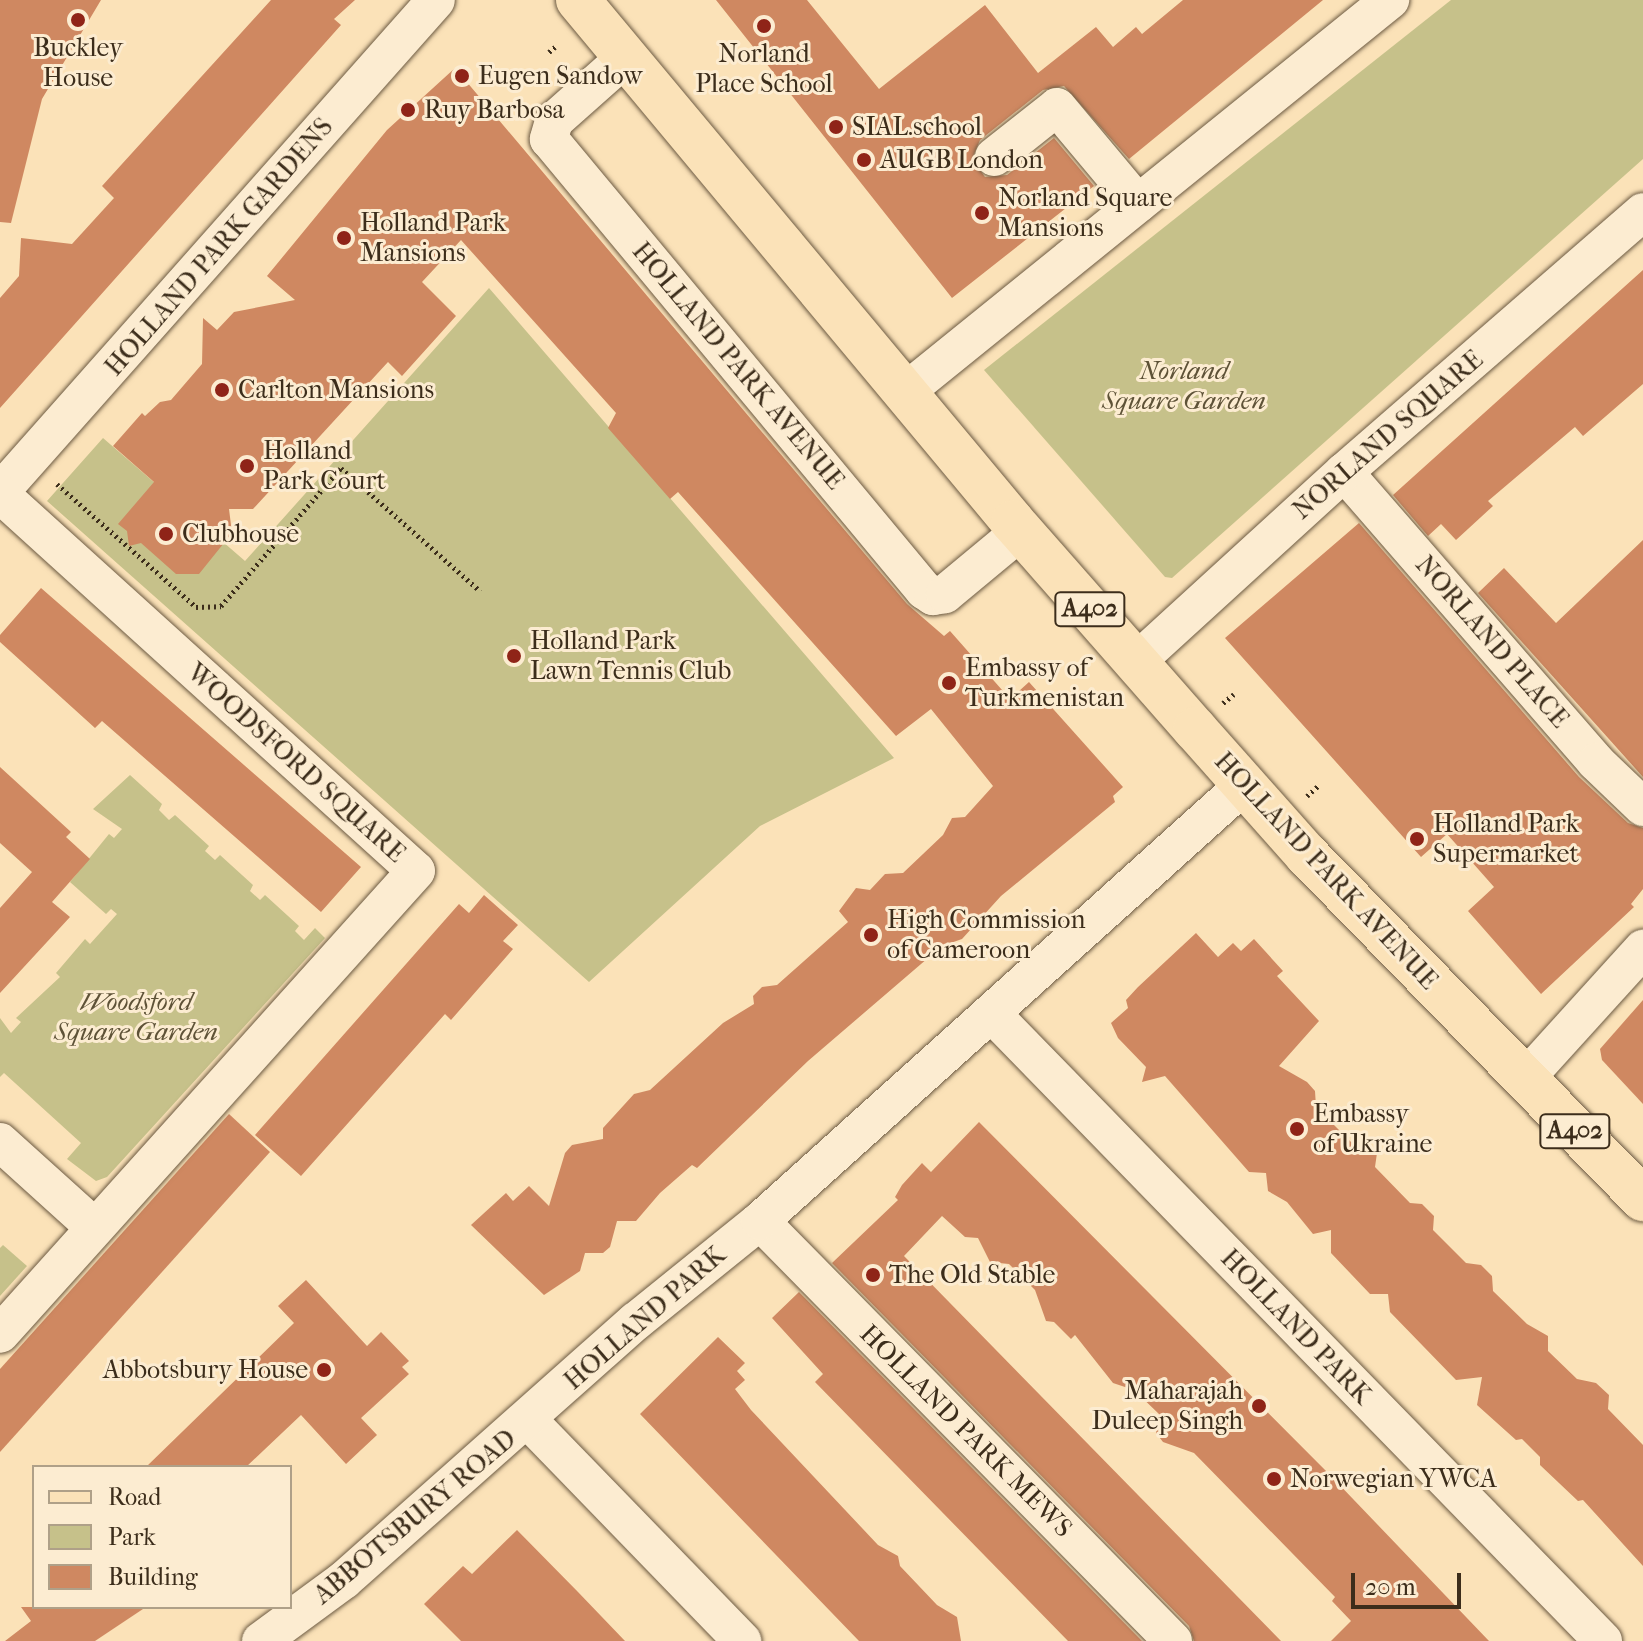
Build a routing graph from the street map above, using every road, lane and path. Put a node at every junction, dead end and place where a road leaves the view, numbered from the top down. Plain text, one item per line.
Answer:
1 (436, 0) edge
2 (578, 0) edge
3 (1390, 0) edge
4 (555, 47) dead end
5 (549, 52) dead end
6 (626, 57) junction
7 (994, 157) dead end
8 (1138, 204) junction
9 (1643, 212) edge
10 (905, 392) junction
11 (1344, 472) junction
12 (56, 484) dead end
13 (0, 493) edge
14 (1021, 531) junction
15 (480, 591) dead end
16 (1136, 662) junction
17 (1244, 785) junction
18 (1643, 807) edge
19 (1643, 949) edge
20 (991, 1013) junction
21 (1525, 1079) junction
22 (0, 1142) edge
23 (1643, 1199) edge
24 (760, 1221) junction
25 (94, 1227) junction
26 (0, 1334) edge
27 (528, 1420) junction
28 (272, 1625) edge
29 (742, 1641) edge
30 (1173, 1641) edge
31 (1603, 1641) edge

1 - 13 street, HOLLAND PARK GARDENS
2 - 6 main road, HOLLAND PARK AVENUE / A402
3 - 8 street
4 - 5 path
6 - 10 main road, HOLLAND PARK AVENUE / A402
6 - 14 street, HOLLAND PARK AVENUE
7 - 8 street
8 - 10 street
9 - 11 street, NORLAND SQUARE
10 - 14 main road, HOLLAND PARK AVENUE / A402
11 - 16 street, NORLAND SQUARE
11 - 18 street, NORLAND PLACE
12 - 15 path
13 - 25 street, WOODSFORD SQUARE
14 - 16 main road, HOLLAND PARK AVENUE / A402
16 - 17 main road, HOLLAND PARK AVENUE / A402
17 - 20 street, HOLLAND PARK
17 - 21 main road, HOLLAND PARK AVENUE / A402
19 - 21 street
20 - 24 street, HOLLAND PARK
20 - 31 street, HOLLAND PARK
21 - 23 main road, HOLLAND PARK AVENUE / A402
22 - 25 street
24 - 27 street, HOLLAND PARK
24 - 30 street, HOLLAND PARK MEWS
25 - 26 street, WOODSFORD SQUARE
27 - 28 street, ABBOTSBURY ROAD
27 - 29 street

